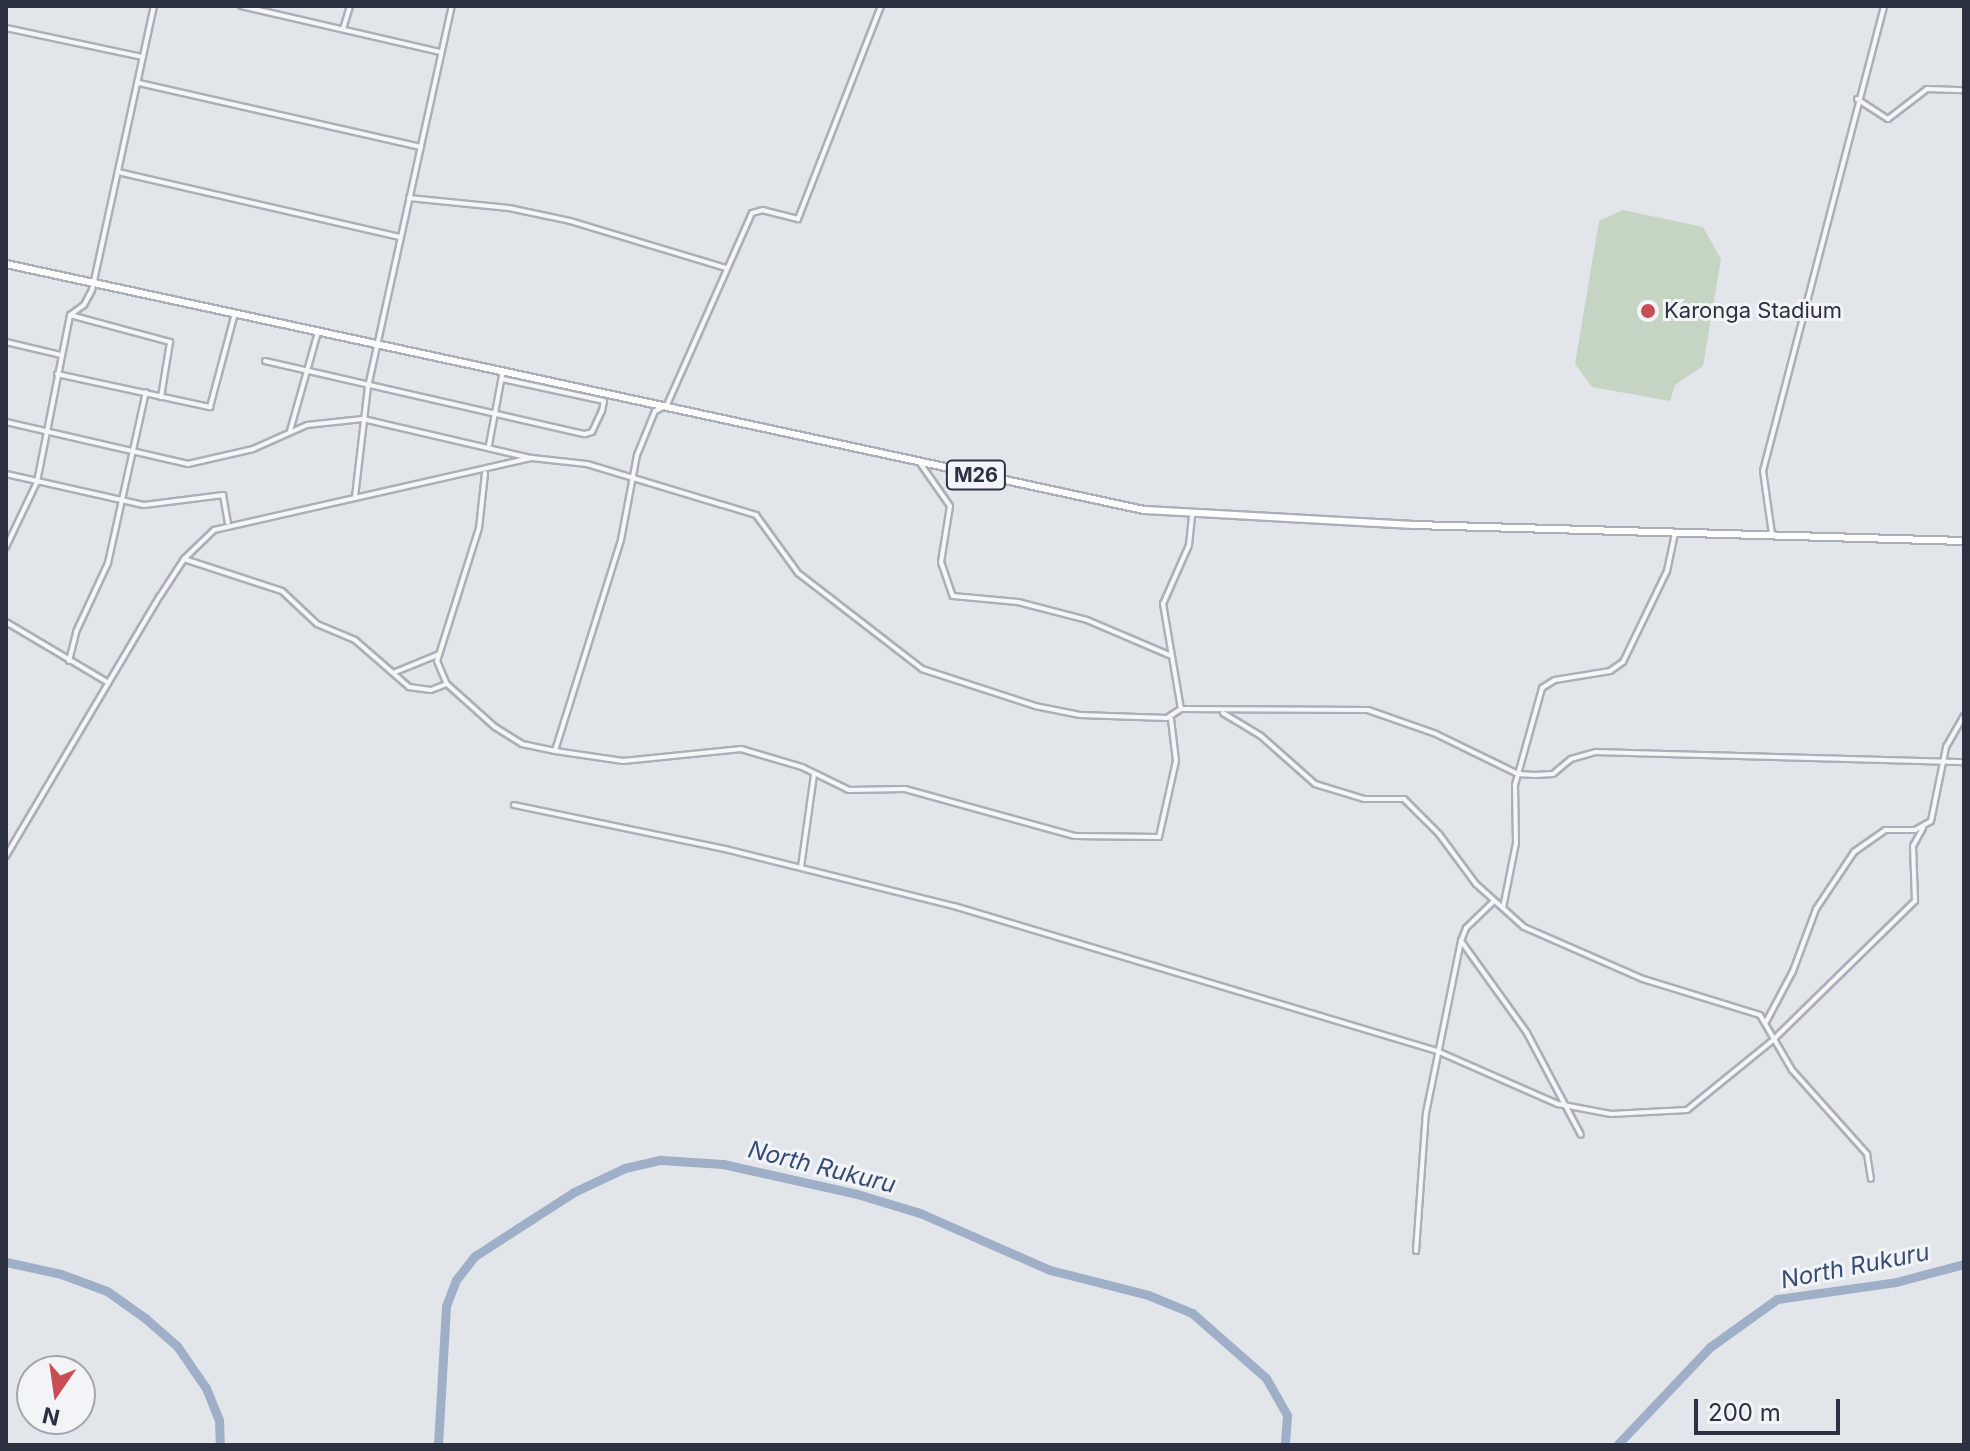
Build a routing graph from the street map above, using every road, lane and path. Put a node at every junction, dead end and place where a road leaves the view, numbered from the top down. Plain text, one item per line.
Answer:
1 (154, 6) edge
2 (245, 6) edge
3 (350, 6) edge
4 (452, 6) edge
5 (881, 6) edge
6 (1884, 6) edge
7 (6, 28) edge
8 (343, 29) junction
9 (441, 52) junction
10 (143, 57) junction
11 (138, 83) junction
12 (1964, 90) edge
13 (1857, 99) junction
14 (421, 147) junction
15 (118, 172) junction
16 (409, 198) junction
17 (399, 237) junction
18 (6, 264) edge
19 (726, 268) junction
20 (94, 282) junction
21 (235, 313) junction
22 (70, 315) junction
23 (318, 332) junction
24 (6, 342) edge
25 (378, 343) junction
26 (61, 355) junction
27 (265, 361) dead end
28 (503, 370) junction
29 (307, 373) junction
30 (57, 374) junction
31 (502, 379) junction
32 (368, 387) junction
33 (146, 392) junction
34 (161, 397) junction
35 (667, 405) junction
36 (496, 413) junction
37 (363, 419) junction
38 (6, 422) edge
39 (290, 431) junction
40 (44, 434) junction
41 (489, 445) junction
42 (132, 452) junction
43 (532, 458) junction
44 (920, 463) junction
45 (485, 473) junction
46 (6, 474) edge
47 (632, 478) junction
48 (37, 482) junction
49 (355, 497) junction
50 (118, 500) junction
51 (1192, 516) junction
52 (228, 523) junction
53 (1675, 533) junction
54 (1772, 534) junction
55 (1964, 541) edge
56 (6, 547) edge
57 (184, 559) junction
58 (6, 622) edge
59 (437, 655) junction
60 (1169, 655) junction
61 (69, 661) junction
62 (393, 673) junction
63 (107, 682) junction
64 (447, 684) junction
65 (1181, 709) junction
66 (1222, 713) junction
67 (1964, 716) edge
68 (1170, 718) junction
69 (555, 751) junction
70 (1942, 761) junction
71 (1964, 762) edge
72 (814, 773) junction
73 (1518, 774) junction
74 (514, 805) dead end
75 (1923, 828) junction
76 (6, 856) edge
77 (801, 867) junction
78 (1494, 901) junction
79 (1503, 908) junction
80 (1461, 941) junction
81 (1766, 1022) junction
82 (1773, 1040) junction
83 (1437, 1051) junction
84 (1565, 1105) junction
85 (1581, 1135) dead end
86 (1871, 1179) dead end
87 (1416, 1251) dead end

1 - 10 street
2 - 8 street
3 - 8 street
4 - 9 street
5 - 19 street
6 - 13 street
7 - 10 street
8 - 9 street
9 - 14 street
10 - 11 street
11 - 14 street
11 - 15 street
12 - 13 street
13 - 54 street
14 - 16 street
15 - 17 street
15 - 20 street
16 - 17 street
16 - 19 street
17 - 25 street
18 - 20 main road, M26
19 - 35 street
20 - 21 main road, M26
20 - 22 street
21 - 23 main road, M26
21 - 34 street
22 - 26 street
22 - 34 street
23 - 25 main road, M26
23 - 29 street
24 - 26 street
25 - 28 main road, M26
25 - 32 street
26 - 30 street
27 - 29 street
28 - 31 street
28 - 35 main road, M26
29 - 32 street
29 - 39 street
30 - 33 street
30 - 40 street
31 - 36 street
31 - 36 street
32 - 36 street
32 - 37 street
33 - 34 street
33 - 42 street
35 - 44 main road, M26
35 - 47 street
36 - 41 street
37 - 39 street
37 - 41 street
37 - 49 street
38 - 40 street
39 - 42 street
40 - 42 street
40 - 48 street
41 - 43 street
42 - 50 street
43 - 45 street
43 - 47 street
44 - 51 main road, M26
44 - 60 street
45 - 49 street
45 - 59 street
46 - 48 street
47 - 68 street
47 - 69 street
48 - 50 street
48 - 56 street
49 - 52 street
50 - 52 street
50 - 61 street
51 - 53 main road, M26
51 - 60 street
52 - 57 street
53 - 54 main road, M26
53 - 73 street
54 - 55 main road, M26
57 - 62 street
57 - 63 street
58 - 61 street
59 - 62 street
59 - 64 street
60 - 65 street
61 - 63 street
62 - 64 street
63 - 76 street
64 - 69 street
65 - 66 street
65 - 68 street
66 - 73 street
66 - 78 street
67 - 70 street
68 - 72 street
69 - 72 street
70 - 71 street
70 - 73 street
70 - 75 street
72 - 77 street
73 - 79 street
74 - 77 street
75 - 81 street
75 - 82 street
77 - 83 street
78 - 79 street
78 - 80 street
79 - 81 street
80 - 83 street
80 - 84 street
81 - 82 street
82 - 84 street
82 - 86 street
83 - 84 street
83 - 87 street
84 - 85 street

